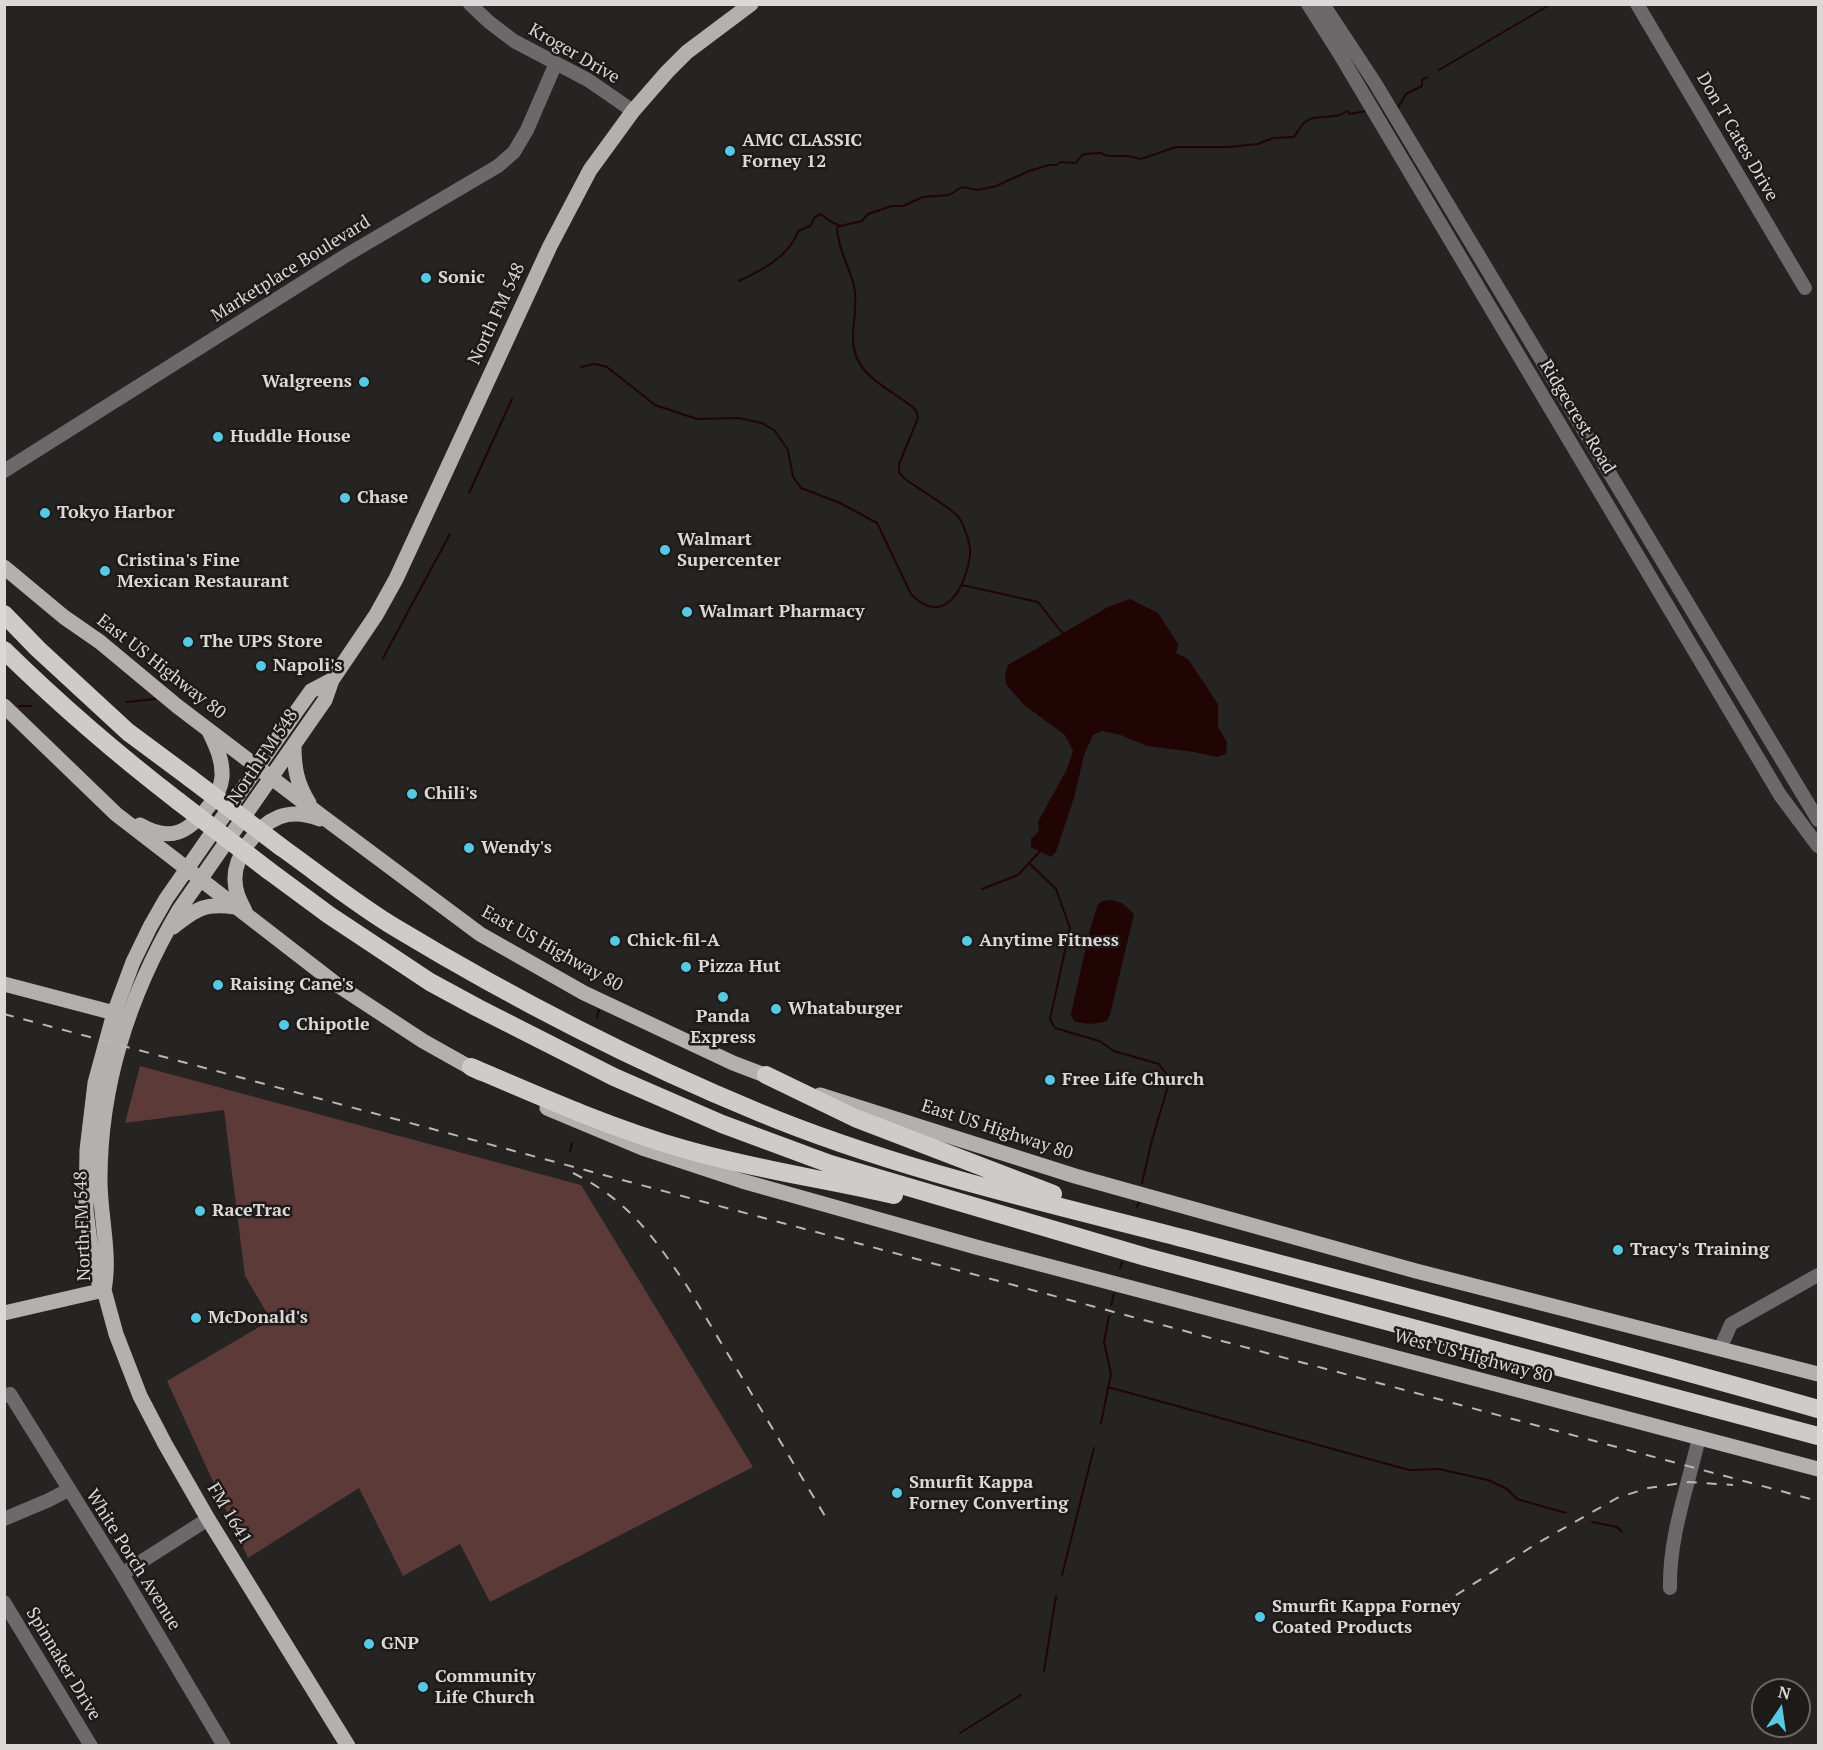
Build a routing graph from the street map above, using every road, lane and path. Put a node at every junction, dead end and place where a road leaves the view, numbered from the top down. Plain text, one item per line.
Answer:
1 (470, 4) edge
2 (751, 4) edge
3 (1308, 4) edge
4 (1323, 4) edge
5 (1637, 4) edge
6 (556, 63) junction
7 (633, 111) junction
8 (1805, 288) dead end
9 (4, 471) edge
10 (4, 567) edge
11 (4, 614) edge
12 (4, 650) edge
13 (332, 680) junction
14 (4, 706) edge
15 (207, 728) junction
16 (294, 746) junction
17 (257, 767) junction
18 (272, 778) junction
19 (314, 810) junction
20 (116, 814) junction
21 (1818, 820) edge
22 (331, 823) junction
23 (1818, 846) edge
24 (187, 869) junction
25 (201, 879) junction
26 (242, 911) junction
27 (166, 933) junction
28 (4, 984) edge
29 (121, 1015) junction
30 (471, 1067) junction
31 (766, 1075) junction
32 (950, 1200) junction
33 (1160, 1232) junction
34 (1818, 1275) edge
35 (104, 1290) junction
36 (4, 1313) edge
37 (1720, 1348) junction
38 (1818, 1374) edge
39 (7, 1395) edge
40 (1779, 1397) junction
41 (1818, 1401) edge
42 (1818, 1409) edge
43 (1818, 1436) edge
44 (1699, 1437) junction
45 (1818, 1469) edge
46 (68, 1490) junction
47 (208, 1518) junction
48 (4, 1519) edge
49 (122, 1574) junction
50 (1670, 1588) dead end
51 (4, 1602) edge
52 (91, 1746) edge
53 (224, 1746) edge
54 (348, 1746) edge

1 - 6 street, Kroger Drive
2 - 7 main road, North FM 548
3 - 23 street, Ridgecrest Road
4 - 21 street, Ridgecrest Road
5 - 8 street, Don T Cates Drive
6 - 7 street, Kroger Drive
6 - 9 street, Marketplace Boulevard
7 - 13 main road, North FM 548
10 - 15 main road, East US Highway 80
11 - 33 highway, bridge
12 - 32 highway, bridge
13 - 16 main road, North FM 548
13 - 17 main road, North FM 548
14 - 20 main road
15 - 17 main road, East US Highway 80
15 - 20 main road
16 - 18 main road, North FM 548
16 - 19 main road
17 - 18 main road, East US Highway 80
17 - 24 main road, North FM 548
18 - 19 main road, East US Highway 80
18 - 25 main road, North FM 548
19 - 22 main road, East US Highway 80
20 - 24 main road
22 - 26 main road
22 - 31 main road, East US Highway 80
24 - 25 main road
24 - 29 main road, North FM 548
25 - 26 main road
25 - 27 main road, North FM 548
26 - 27 main road
26 - 30 main road
27 - 29 main road, North FM 548
28 - 29 main road
29 - 35 main road, North FM 548
30 - 32 highway
30 - 44 main road, West US Highway 80
31 - 33 highway
31 - 37 main road, East US Highway 80
32 - 43 highway
33 - 40 highway
34 - 37 street
35 - 36 main road
35 - 47 main road, FM 1641 / FM 1641
37 - 38 main road
39 - 46 street, White Porch Avenue
40 - 41 highway
40 - 42 highway
44 - 45 main road, West US Highway 80
44 - 50 street
46 - 48 street
46 - 49 street, White Porch Avenue
47 - 49 street
47 - 54 main road, FM 1641 / FM 1641
49 - 53 street, White Porch Avenue
51 - 52 street, Spinnaker Drive

